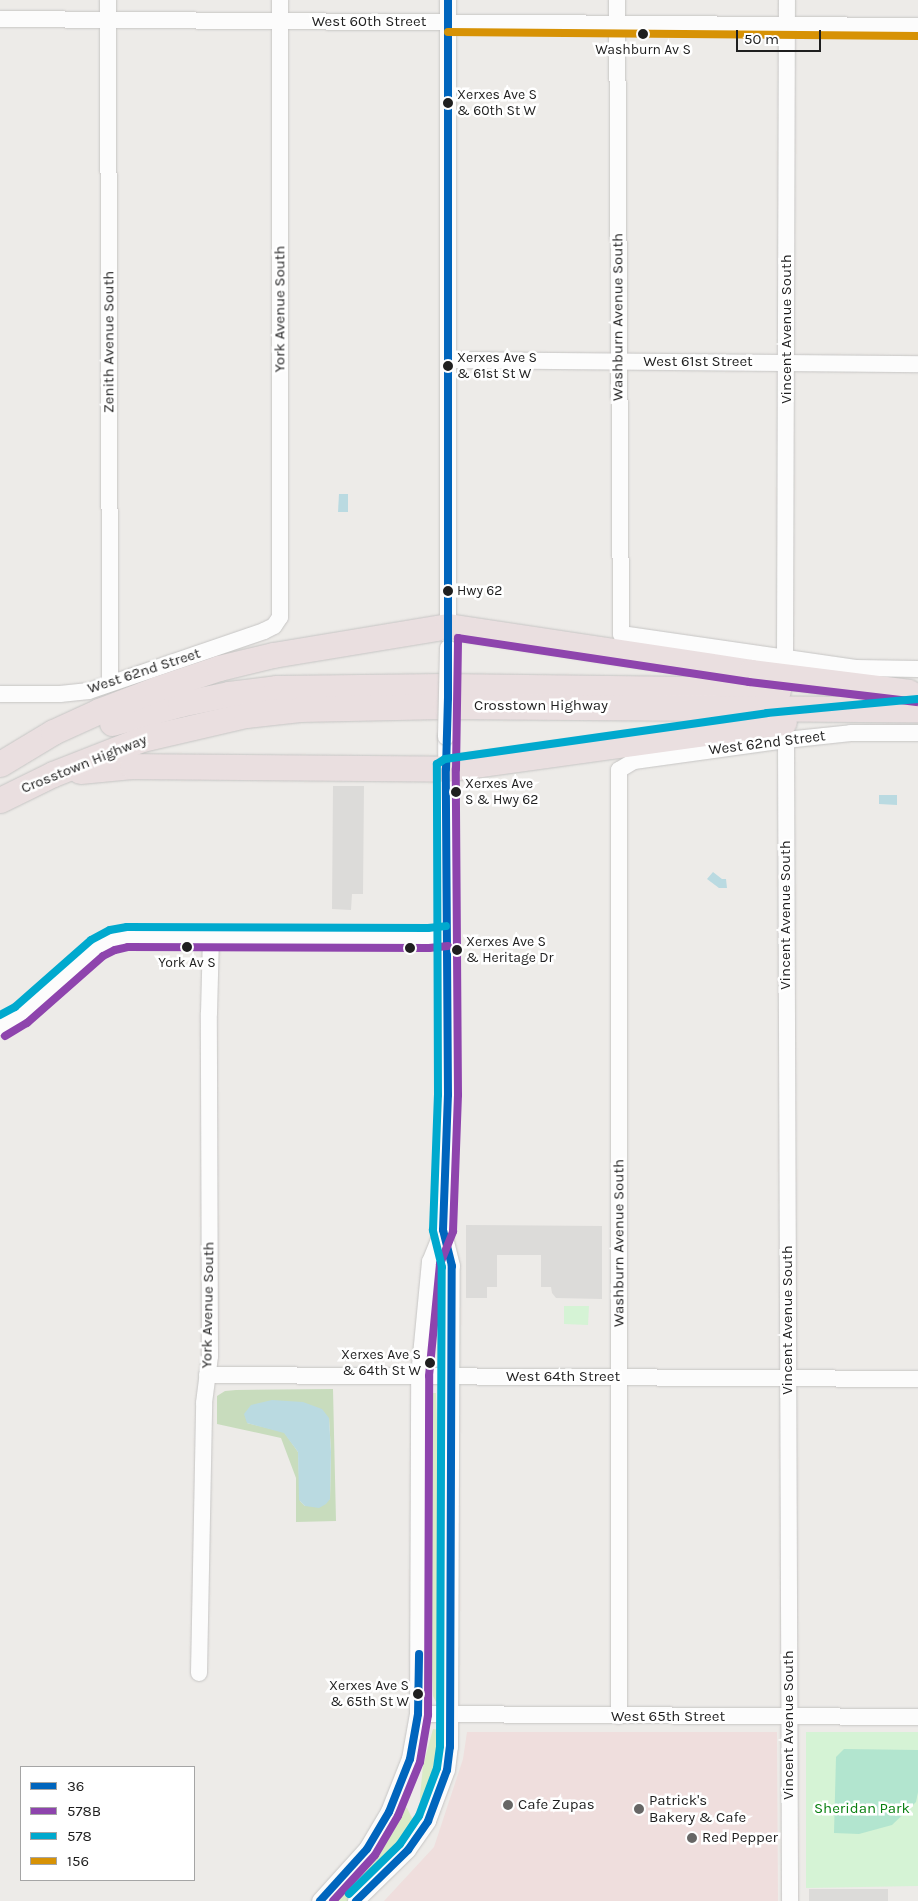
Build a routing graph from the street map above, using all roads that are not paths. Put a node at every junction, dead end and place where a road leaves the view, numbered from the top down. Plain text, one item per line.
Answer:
1 (108, 0) edge
2 (280, 0) edge
3 (448, 0) edge
4 (616, 0) edge
5 (786, 0) edge
6 (0, 19) edge
7 (108, 20) junction
8 (280, 21) junction
9 (448, 22) junction
10 (616, 23) junction
11 (918, 26) edge
12 (786, 27) junction
13 (448, 360) junction
14 (618, 362) junction
15 (788, 362) junction
16 (918, 364) edge
17 (280, 617) joint
18 (448, 637) junction
19 (786, 658) junction
20 (918, 669) edge
21 (110, 684) junction
22 (0, 694) edge
23 (913, 701) edge
24 (918, 733) edge
25 (786, 740) junction
26 (0, 766) edge
27 (446, 769) junction
28 (619, 770) joint
29 (52, 774) junction
30 (0, 800) edge
31 (211, 936) junction
32 (447, 936) junction
33 (0, 1027) edge
34 (443, 1230) junction
35 (207, 1375) junction
36 (419, 1376) junction
37 (450, 1376) junction
38 (619, 1377) junction
39 (788, 1379) junction
40 (918, 1380) edge
41 (200, 1673) dead end
42 (418, 1714) junction
43 (451, 1715) junction
44 (619, 1716) junction
45 (789, 1717) junction
46 (918, 1717) edge
47 (320, 1901) edge
48 (356, 1901) edge
49 (790, 1901) edge

1 - 7 street, Zenith Avenue South
2 - 8 street, York Avenue South
3 - 9 street
4 - 10 street, Washburn Avenue South
5 - 12 street, Vincent Avenue South
6 - 7 street, West 60th Street
7 - 8 street, West 60th Street
7 - 21 street, Zenith Avenue South
8 - 9 street, West 60th Street
8 - 17 street, York Avenue South
9 - 10 street, West 60th Street
9 - 13 street
10 - 12 street, West 60th Street
10 - 14 street, Washburn Avenue South
11 - 12 street, West 60th Street
12 - 15 street, Vincent Avenue South
13 - 14 street, West 61st Street
13 - 18 street
14 - 15 street, West 61st Street
14 - 19 street, Washburn Avenue South
15 - 16 street, West 61st Street
15 - 19 street, Vincent Avenue South
17 - 21 street, West 62nd Street
18 - 23 highway
18 - 26 highway
18 - 27 street, bridge
19 - 20 street
21 - 22 street, West 62nd Street
23 - 26 highway, Crosstown Highway
23 - 27 highway
23 - 29 highway, Crosstown Highway
24 - 25 street, West 62nd Street
25 - 28 street, West 62nd Street
25 - 39 street, Vincent Avenue South
27 - 29 highway
27 - 32 street
28 - 38 street, Washburn Avenue South
29 - 30 highway, Crosstown Highway
31 - 32 street
31 - 33 street
31 - 35 street, York Avenue South
32 - 34 street
34 - 36 street
34 - 37 street
35 - 36 street, West 64th Street
35 - 41 street, York Avenue South
36 - 37 street, West 64th Street
36 - 42 street
37 - 38 street, West 64th Street
37 - 43 street
38 - 39 street, West 64th Street
38 - 44 street, Washburn Avenue South
39 - 40 street, West 64th Street
39 - 45 street, Vincent Avenue South
42 - 43 street, West 65th Street
42 - 47 street
43 - 44 street, West 65th Street
43 - 48 street
44 - 45 street, West 65th Street
45 - 46 street, West 65th Street
45 - 49 street, Vincent Avenue South

